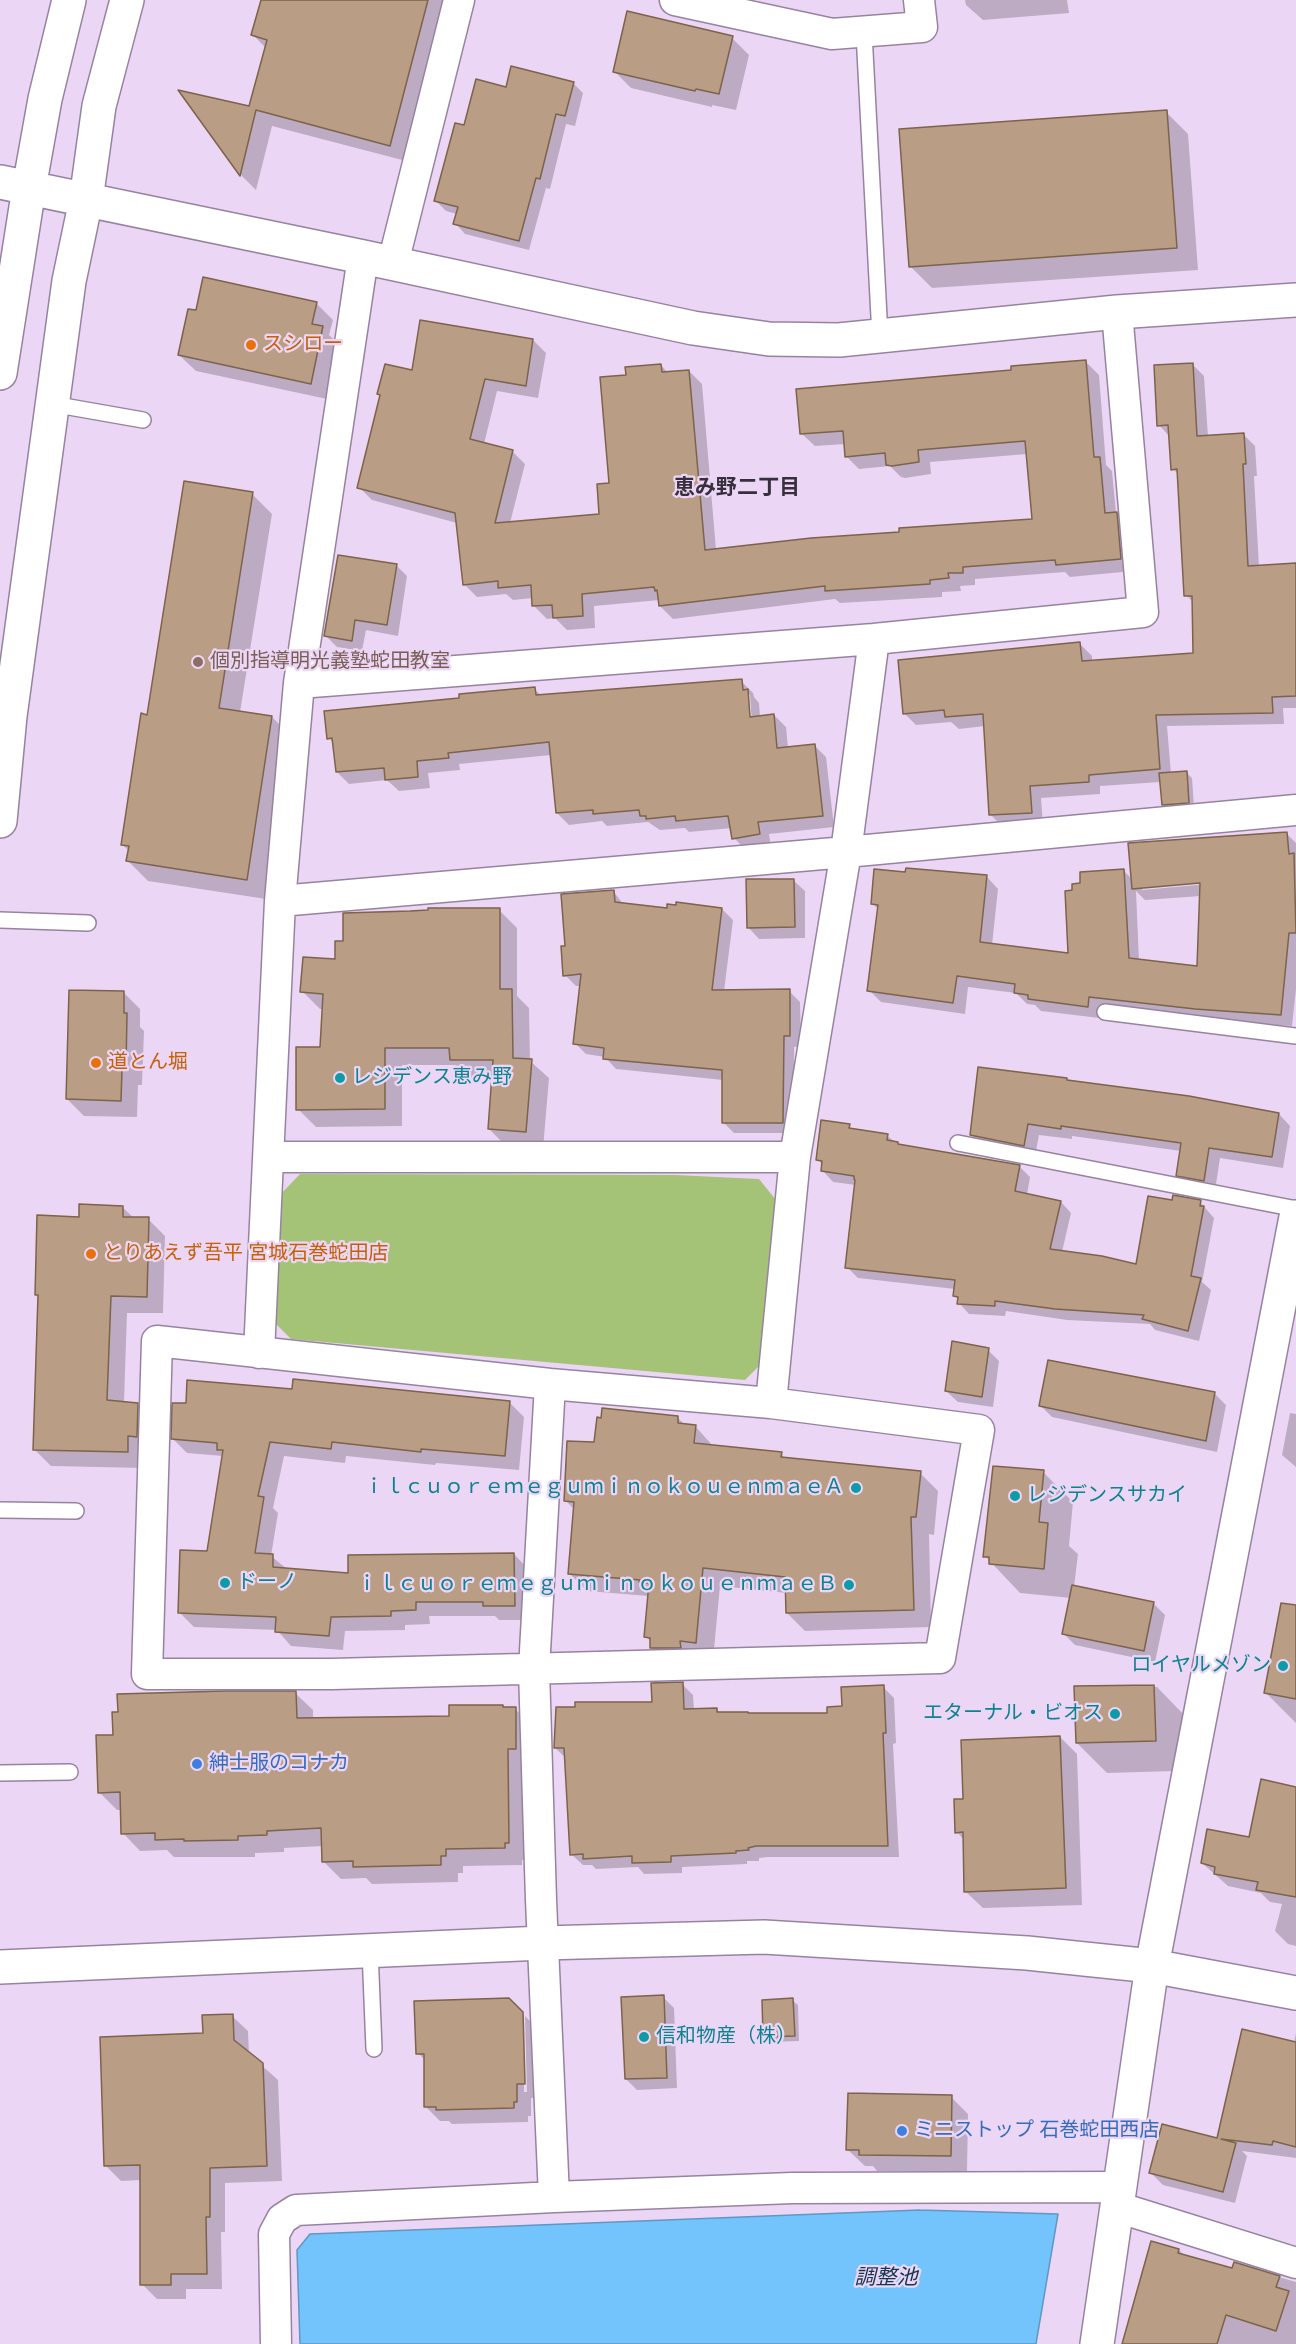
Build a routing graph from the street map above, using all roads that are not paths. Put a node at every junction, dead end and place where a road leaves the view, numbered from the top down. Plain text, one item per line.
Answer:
1 (69, 0) edge
2 (127, 0) edge
3 (459, 0) edge
4 (675, 0) edge
5 (919, 0) edge
6 (864, 33) junction
7 (14, 185) edge
8 (86, 200) junction
9 (378, 260) junction
10 (1296, 300) edge
11 (1117, 312) junction
12 (880, 336) junction
13 (0, 373) edge
14 (52, 404) junction
15 (143, 420) dead end
16 (874, 639) junction
17 (299, 683) junction
18 (1296, 810) edge
19 (0, 821) edge
20 (846, 852) junction
21 (280, 901) junction
22 (0, 920) edge
23 (88, 922) dead end
24 (1105, 1012) dead end
25 (1296, 1036) edge
26 (958, 1143) dead end
27 (270, 1157) junction
28 (795, 1157) junction
29 (1296, 1209) edge
30 (1296, 1217) edge
31 (1292, 1259) edge
32 (259, 1353) junction
33 (550, 1384) junction
34 (771, 1403) junction
35 (0, 1510) edge
36 (76, 1511) dead end
37 (534, 1669) junction
38 (70, 1772) dead end
39 (0, 1773) edge
40 (543, 1943) junction
41 (370, 1950) junction
42 (1152, 1966) junction
43 (0, 1967) edge
44 (1296, 1993) edge
45 (374, 2049) dead end
46 (554, 2197) junction
47 (1118, 2197) junction
48 (1296, 2263) edge
49 (276, 2344) edge
50 (1097, 2344) edge

1 - 7 street
2 - 8 street
3 - 9 street
4 - 6 street
5 - 6 street
6 - 12 lane
7 - 8 street
7 - 13 street
8 - 9 street
8 - 14 street
9 - 12 street
9 - 17 street
10 - 11 street
11 - 12 street
11 - 16 street
14 - 15 lane
14 - 19 street
16 - 17 street
16 - 20 street
17 - 21 street
18 - 20 street
20 - 21 street
20 - 28 street
21 - 27 street
22 - 23 lane
24 - 25 lane
26 - 29 lane
27 - 28 street
27 - 32 street
28 - 34 street
30 - 31 street
31 - 42 street
32 - 33 street
32 - 37 street
33 - 34 street
33 - 37 street
34 - 37 street
35 - 36 lane
37 - 40 street
38 - 39 lane
40 - 41 street
40 - 42 street
40 - 46 street
41 - 43 street
41 - 45 lane
42 - 44 street
42 - 47 street
46 - 47 street
46 - 49 street
47 - 48 street
47 - 50 street

